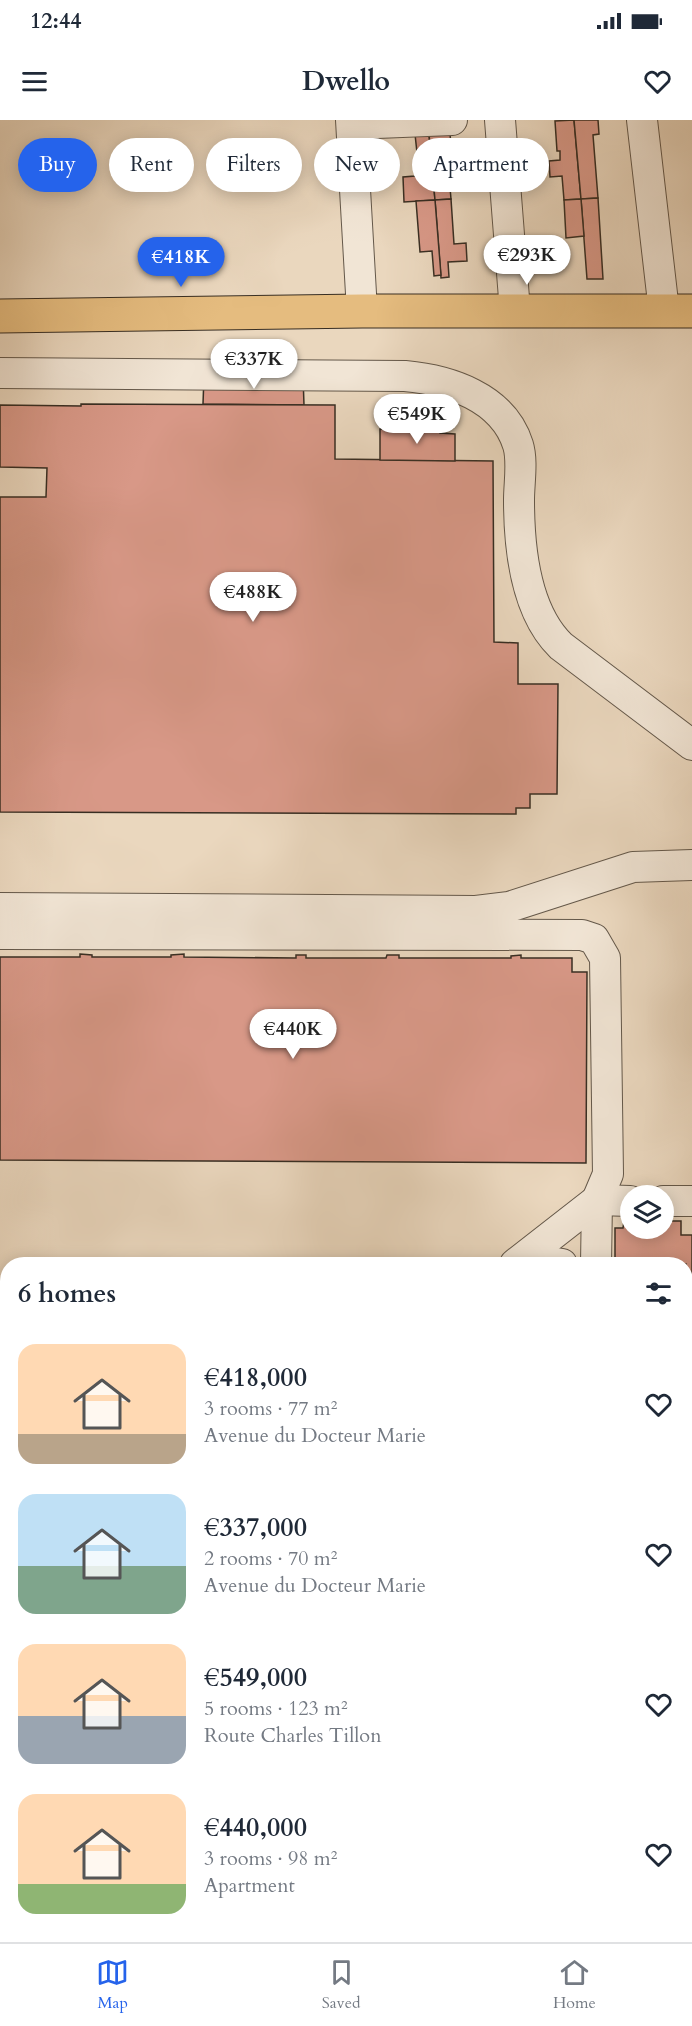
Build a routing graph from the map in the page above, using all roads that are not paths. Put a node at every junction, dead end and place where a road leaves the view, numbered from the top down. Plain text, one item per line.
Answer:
1 (452, 120) edge
2 (500, 120) edge
3 (642, 120) edge
4 (351, 122) edge
5 (362, 311) junction
6 (515, 311) junction
7 (678, 311) edge
8 (0, 316) edge
9 (0, 373) edge
10 (692, 745) edge
11 (692, 865) edge
12 (0, 908) edge
13 (0, 934) edge
14 (597, 1200) junction
15 (620, 1201) edge
16 (674, 1201) edge
17 (692, 1201) edge
18 (524, 1257) edge
19 (596, 1257) edge

1 - 4 street
2 - 6 street
3 - 7 street
4 - 5 street
5 - 6 main road
5 - 8 main road
6 - 7 main road
9 - 10 street
11 - 12 street
13 - 14 street
14 - 15 street
14 - 18 street
14 - 19 street
16 - 17 street

